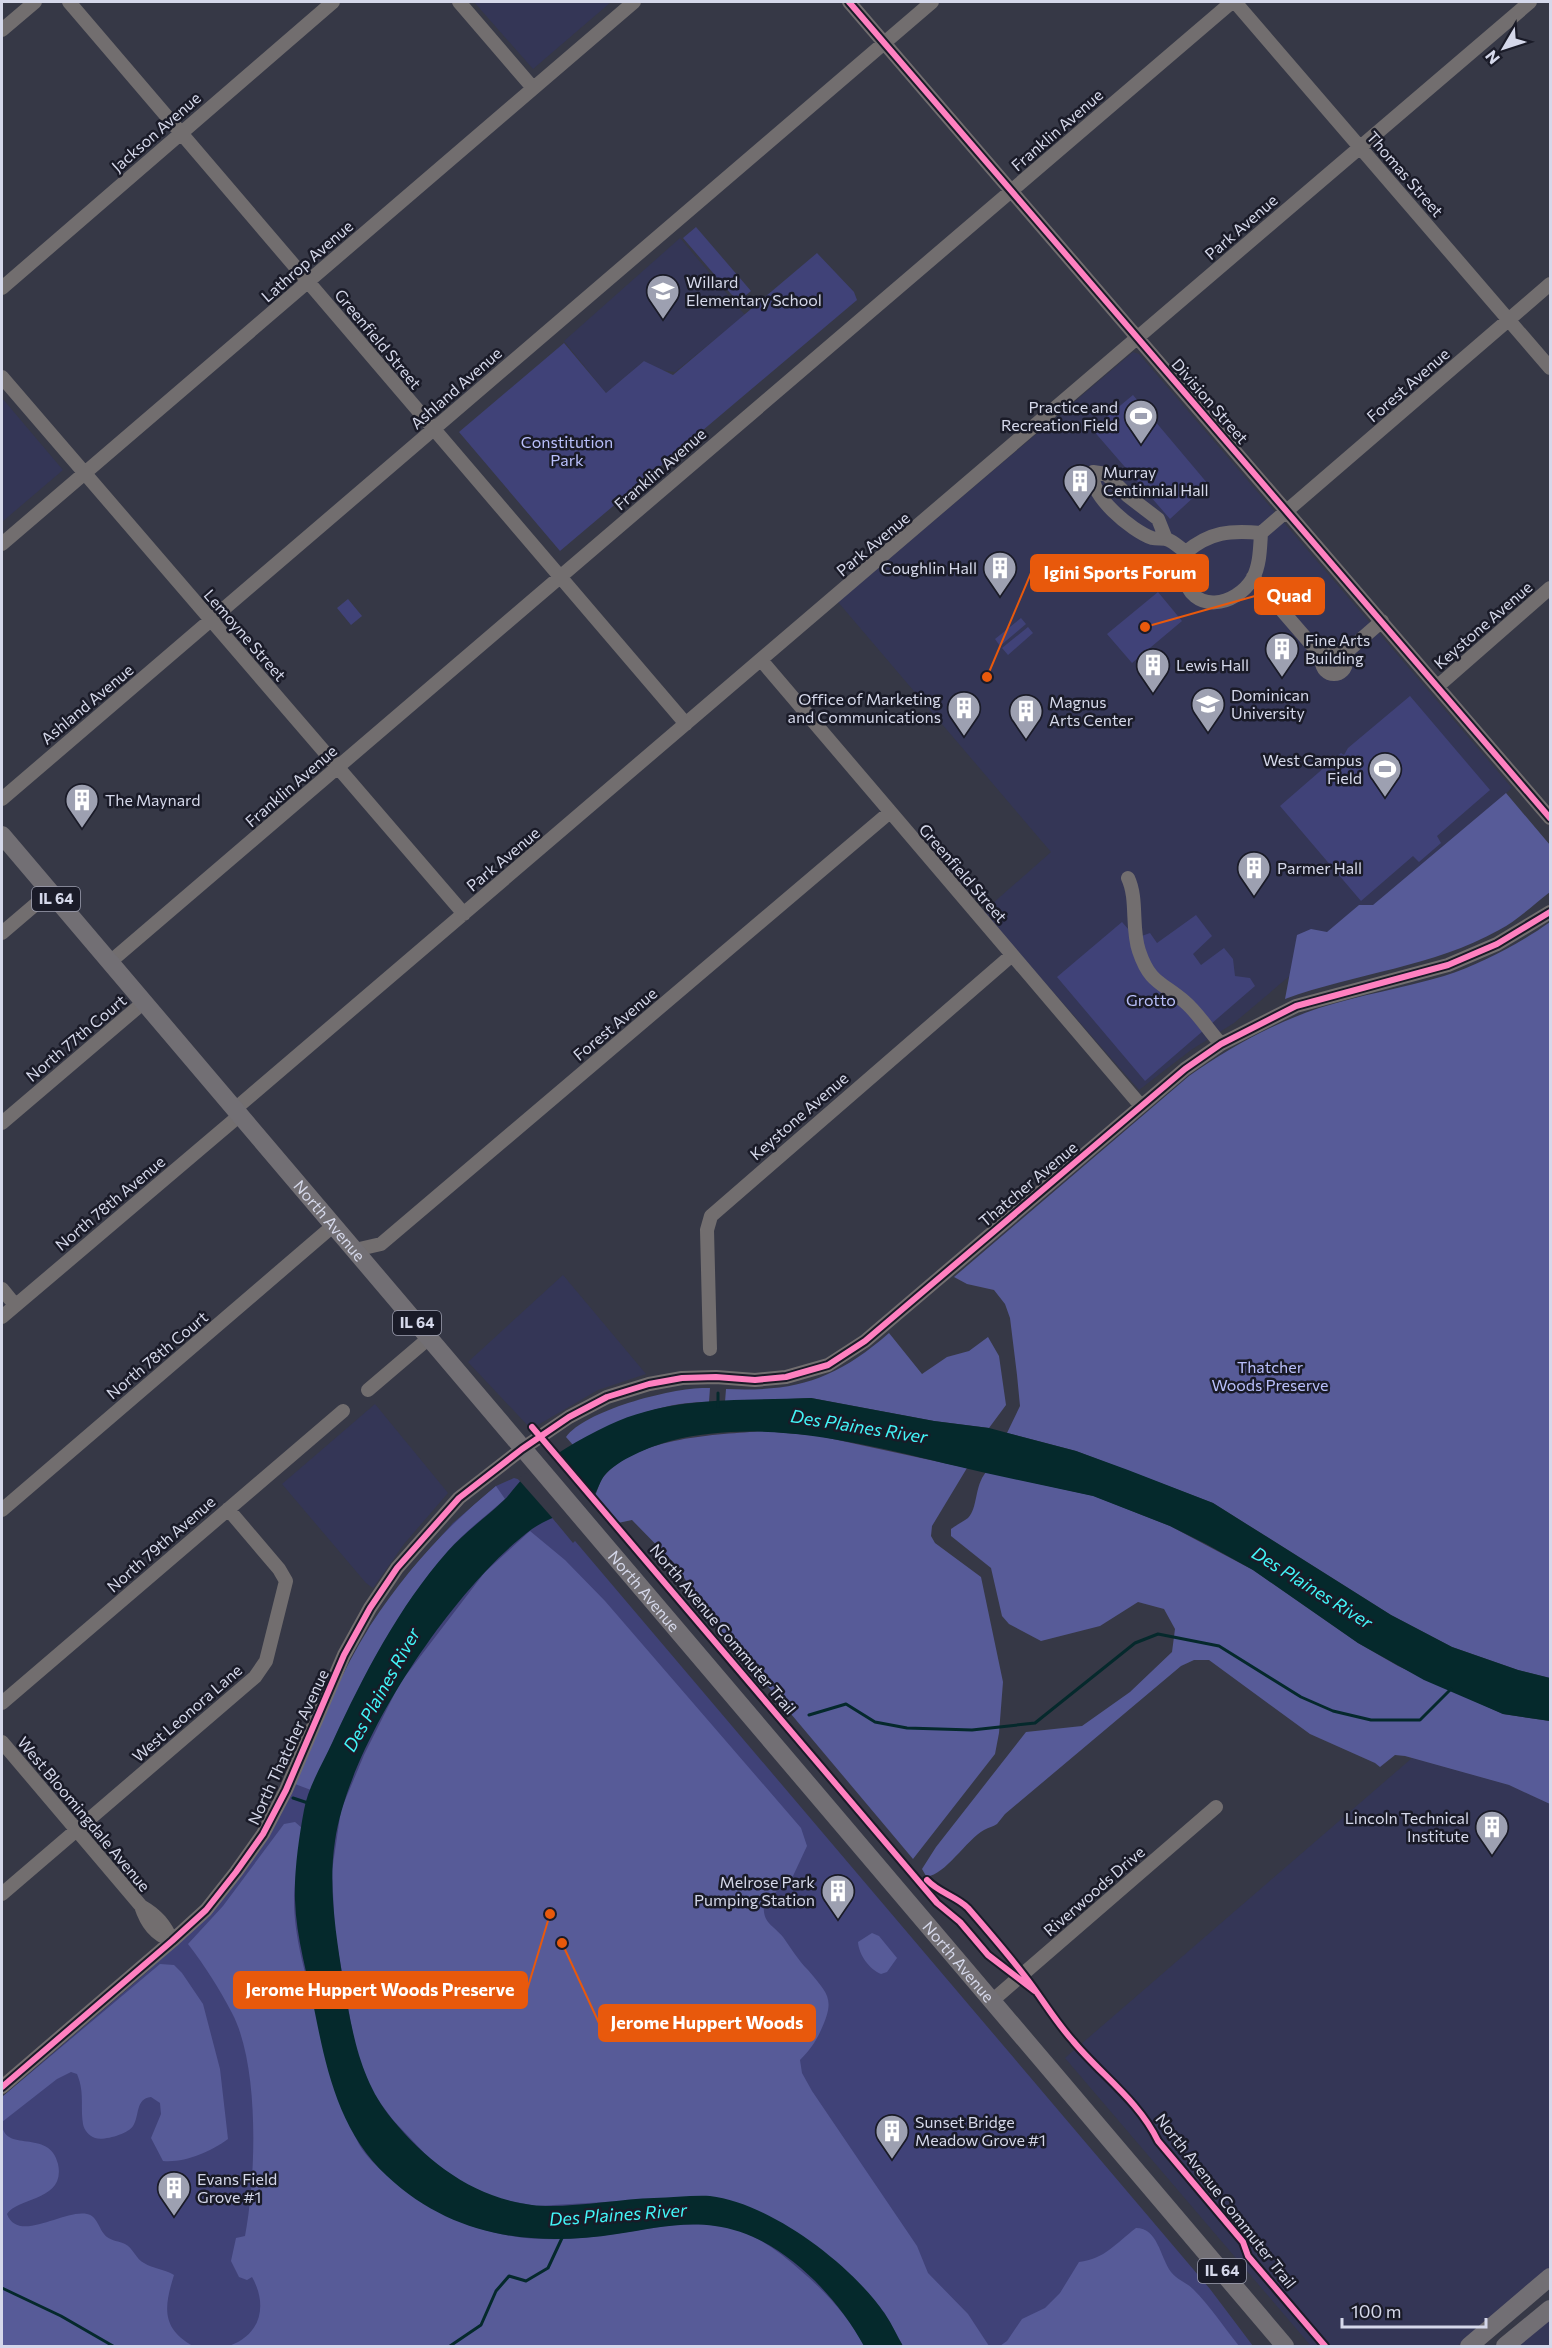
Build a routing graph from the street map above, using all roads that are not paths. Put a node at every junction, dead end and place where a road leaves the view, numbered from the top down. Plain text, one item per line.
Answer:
1 (35, 2) edge
2 (69, 2) edge
3 (333, 2) edge
4 (459, 2) edge
5 (634, 2) edge
6 (849, 2) edge
7 (932, 2) edge
8 (1233, 2) edge
9 (1530, 2) edge
10 (2, 30) edge
11 (884, 42) junction
12 (533, 88) junction
13 (181, 132) junction
14 (1360, 147) junction
15 (1011, 191) junction
16 (309, 281) junction
17 (1551, 284) edge
18 (2, 288) edge
19 (1509, 320) junction
20 (1138, 339) junction
21 (1551, 368) edge
22 (2, 377) edge
23 (433, 429) junction
24 (84, 472) junction
25 (1287, 510) junction
26 (1261, 533) junction
27 (1166, 539) junction
28 (2, 544) edge
29 (1186, 552) junction
30 (560, 577) junction
31 (1253, 577) junction
32 (1551, 588) edge
33 (212, 620) junction
34 (1382, 621) junction
35 (1324, 655) junction
36 (1343, 655) junction
37 (761, 660) junction
38 (1438, 686) junction
39 (686, 724) junction
40 (338, 767) junction
41 (2, 799) edge
42 (890, 812) junction
43 (1551, 818) edge
44 (2, 835) edge
45 (1128, 878) dead end
46 (50, 892) junction
47 (1551, 912) edge
48 (464, 914) junction
49 (2, 933) edge
50 (1012, 955) junction
51 (110, 962) junction
52 (144, 1002) junction
53 (1221, 1044) junction
54 (1141, 1106) junction
55 (238, 1112) junction
56 (2, 1123) edge
57 (334, 1225) junction
58 (355, 1250) junction
59 (2, 1289) edge
60 (15, 1305) junction
61 (2, 1317) edge
62 (429, 1338) junction
63 (710, 1349) dead end
64 (368, 1390) dead end
65 (343, 1411) dead end
66 (522, 1449) junction
67 (228, 1509) junction
68 (2, 1510) edge
69 (2, 1703) edge
70 (2, 1742) edge
71 (1216, 1808) dead end
72 (76, 1830) junction
73 (2, 1894) edge
74 (172, 1941) junction
75 (993, 2000) junction
76 (2, 2087) edge
77 (1551, 2277) edge
78 (1551, 2309) edge
79 (1285, 2346) edge
80 (1469, 2346) edge
81 (1505, 2346) edge

1 - 10 street
2 - 13 street, Greenfield Street
3 - 13 street, Jackson Avenue
4 - 12 street
5 - 12 street, Lathrop Avenue
6 - 11 street, Division Street
7 - 11 street, Ashland Avenue
8 - 14 street, Thomas Street
8 - 15 street, Franklin Avenue
9 - 14 street, Park Avenue
11 - 15 street, Division Street
11 - 23 street, Ashland Avenue
12 - 16 street, Lathrop Avenue
13 - 16 street, Greenfield Street
13 - 18 street, Jackson Avenue
14 - 19 street, Thomas Street
14 - 20 street, Park Avenue
15 - 20 street, Division Street
15 - 30 street, Franklin Avenue
16 - 23 street, Greenfield Street
16 - 24 street, Lathrop Avenue
17 - 19 street, Forest Avenue
19 - 21 street, Thomas Street
19 - 25 street, Forest Avenue
20 - 25 street, Division Street
20 - 37 street, Park Avenue
22 - 24 street, Lemoyne Street
23 - 30 street, Greenfield Street
23 - 33 street, Ashland Avenue
24 - 28 street, Lathrop Avenue
24 - 33 street, Lemoyne Street
25 - 26 street, Forest Avenue
25 - 34 street, Division Street
26 - 29 street
26 - 31 street
27 - 27 street
27 - 29 street
29 - 31 street
30 - 39 street, Greenfield Street
30 - 40 street, Franklin Avenue
31 - 35 street
32 - 38 street, Keystone Avenue
33 - 40 street, Lemoyne Street
33 - 41 street, Ashland Avenue
34 - 36 street
34 - 38 street, Division Street
35 - 36 street
35 - 36 street
37 - 39 street, Park Avenue
37 - 42 street, Greenfield Street
38 - 43 street, Division Street
39 - 48 street, Park Avenue
40 - 48 street, Lemoyne Street
40 - 51 street, Franklin Avenue
42 - 50 street, Greenfield Street
42 - 58 street, Forest Avenue
44 - 46 main road, North Avenue / IL 64
45 - 53 street
46 - 49 street
46 - 51 main road, North Avenue / IL 64
47 - 53 street, Thatcher Avenue
48 - 55 street, Park Avenue
50 - 54 street, Greenfield Street
50 - 63 street, Keystone Avenue
51 - 52 main road, North Avenue / IL 64
52 - 55 main road, North Avenue / IL 64
52 - 56 street, North 77th Court
53 - 54 street, Thatcher Avenue
54 - 66 street, Thatcher Avenue
55 - 57 main road, North Avenue / IL 64
55 - 60 street, North 78th Avenue
57 - 58 main road, North Avenue / IL 64
57 - 68 street, North 78th Court
58 - 62 main road, North Avenue / IL 64
59 - 60 street
60 - 61 street, North 78th Avenue
62 - 64 street
62 - 66 main road, North Avenue / IL 64
65 - 67 street, North 79th Avenue
66 - 74 street, North Thatcher Avenue
66 - 75 main road, North Avenue / IL 64
67 - 69 street, North 79th Avenue
67 - 72 street, West Leonora Lane
70 - 72 street, West Bloomingdale Avenue
71 - 75 street, Riverwoods Drive
72 - 73 street
72 - 74 street, West Bloomingdale Avenue
74 - 76 street, North Thatcher Avenue
75 - 79 main road, North Avenue / IL 64
77 - 80 main road
78 - 81 main road

